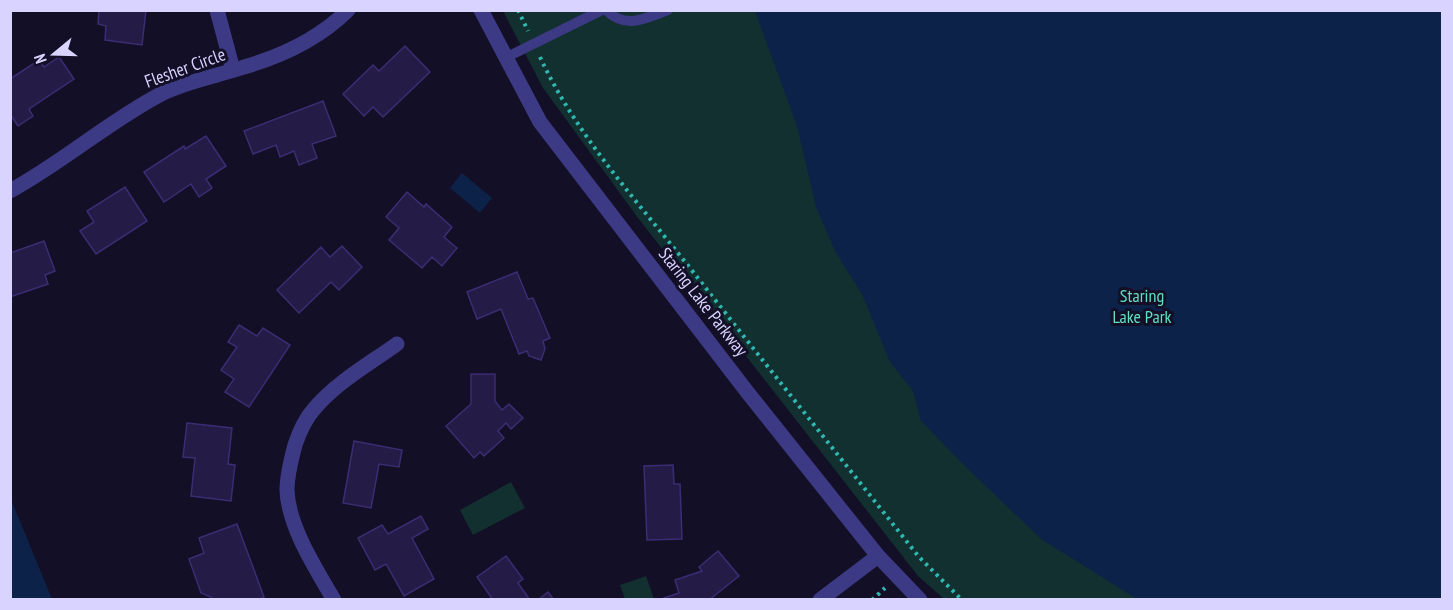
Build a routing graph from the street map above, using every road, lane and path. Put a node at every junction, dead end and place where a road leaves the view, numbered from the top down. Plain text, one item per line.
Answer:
1 (217, 10) edge
2 (348, 10) edge
3 (481, 10) edge
4 (518, 10) edge
5 (604, 10) edge
6 (668, 10) edge
7 (534, 44) junction
8 (505, 58) junction
9 (233, 70) junction
10 (10, 191) edge
11 (397, 344) dead end
12 (878, 556) junction
13 (334, 600) edge
14 (820, 600) edge
15 (920, 600) edge
16 (962, 600) edge

1 - 9 street
2 - 9 street, Flesher Circle
3 - 8 street, Staring Lake Parkway
4 - 7 path
5 - 6 lane
5 - 7 lane
7 - 8 lane
7 - 16 path
8 - 12 street, Staring Lake Parkway
9 - 10 street, Flesher Circle
11 - 13 street
12 - 14 street
12 - 15 street, Staring Lake Parkway

